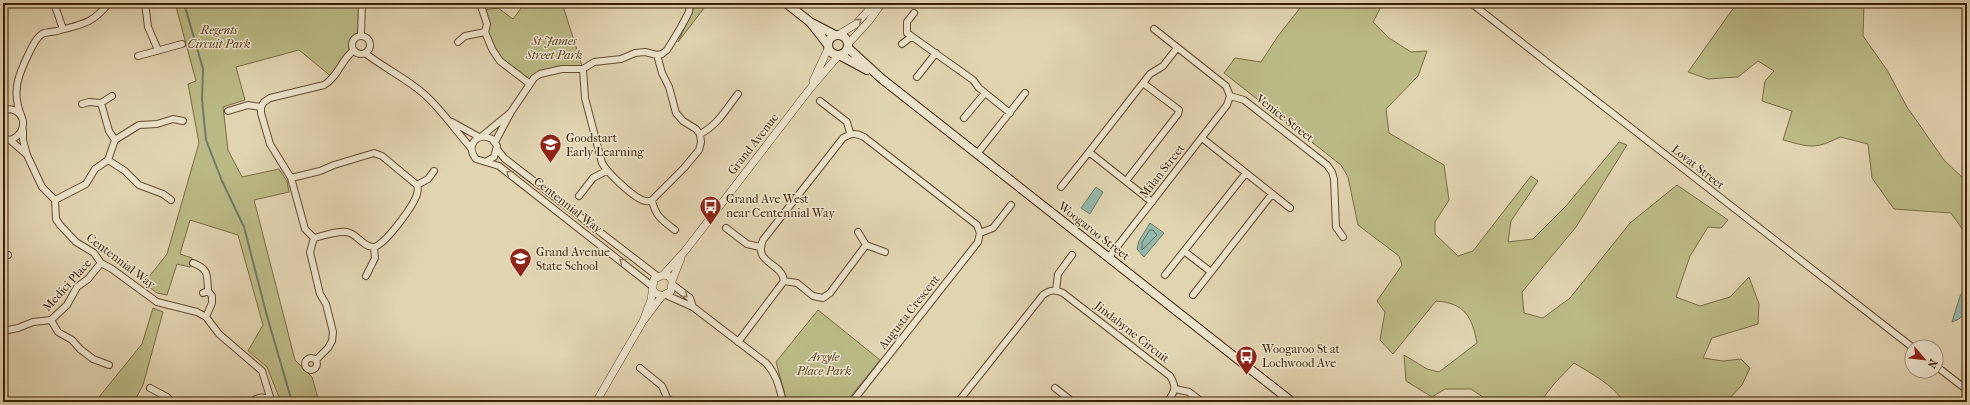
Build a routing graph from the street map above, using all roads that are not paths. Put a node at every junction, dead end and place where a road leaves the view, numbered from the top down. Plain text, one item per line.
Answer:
1 (54, 3) edge
2 (109, 3) edge
3 (145, 3) edge
4 (362, 3) edge
5 (480, 3) edge
6 (690, 3) edge
7 (786, 3) edge
8 (875, 3) edge
9 (882, 3) edge
10 (1471, 3) edge
11 (914, 13) dead end
12 (810, 22) junction
13 (63, 29) junction
14 (1154, 30) dead end
15 (485, 32) junction
16 (837, 35) junction
17 (361, 36) junction
18 (911, 36) junction
19 (458, 42) dead end
20 (182, 44) dead end
21 (902, 44) dead end
22 (848, 46) junction
23 (828, 47) junction
24 (1177, 48) junction
25 (158, 50) junction
26 (354, 50) junction
27 (365, 53) junction
28 (936, 53) junction
29 (657, 55) junction
30 (138, 56) dead end
31 (840, 56) junction
32 (584, 69) junction
33 (918, 77) dead end
34 (882, 78) junction
35 (1143, 83) junction
36 (530, 84) junction
37 (809, 90) junction
38 (985, 93) junction
39 (1025, 93) dead end
40 (738, 94) dead end
41 (112, 96) dead end
42 (1230, 96) junction
43 (17, 98) junction
44 (820, 101) dead end
45 (102, 103) junction
46 (82, 104) dead end
47 (261, 107) junction
48 (4, 110) edge
49 (228, 111) dead end
50 (511, 112) junction
51 (1010, 113) junction
52 (21, 115) junction
53 (964, 118) dead end
54 (183, 121) dead end
55 (448, 121) junction
56 (22, 130) junction
57 (700, 134) junction
58 (850, 134) junction
59 (481, 136) junction
60 (3, 138) edge
61 (1202, 138) junction
62 (10, 140) junction
63 (115, 140) junction
64 (496, 146) junction
65 (471, 148) junction
66 (1089, 152) junction
67 (977, 154) junction
68 (27, 155) junction
69 (108, 160) junction
70 (487, 161) junction
71 (434, 171) dead end
72 (606, 171) junction
73 (1246, 173) junction
74 (292, 178) junction
75 (1126, 181) junction
76 (417, 185) junction
77 (1061, 187) dead end
78 (1272, 194) junction
79 (579, 196) dead end
80 (55, 200) junction
81 (171, 200) dead end
82 (652, 200) junction
83 (1152, 202) junction
84 (1011, 206) dead end
85 (1290, 208) dead end
86 (726, 228) dead end
87 (675, 230) dead end
88 (858, 232) dead end
89 (980, 233) junction
90 (1342, 237) dead end
91 (314, 238) junction
92 (866, 245) junction
93 (760, 247) junction
94 (374, 248) junction
95 (685, 251) junction
96 (1184, 251) junction
97 (884, 252) dead end
98 (1072, 255) dead end
99 (1109, 258) junction
100 (101, 263) junction
101 (193, 263) dead end
102 (1211, 272) junction
103 (660, 275) junction
104 (1166, 275) dead end
105 (366, 276) dead end
106 (784, 282) junction
107 (673, 283) junction
108 (653, 288) junction
109 (1056, 290) junction
110 (664, 295) junction
111 (1192, 295) dead end
112 (693, 307) junction
113 (206, 317) junction
114 (51, 320) junction
115 (643, 321) junction
116 (3, 331) edge
117 (1904, 341) edge
118 (738, 342) junction
119 (316, 360) dead end
120 (109, 365) dead end
121 (640, 368) dead end
122 (1944, 372) edge
123 (266, 384) junction
124 (150, 388) dead end
125 (1055, 388) dead end
126 (1175, 389) junction
127 (1967, 390) edge
128 (254, 400) edge
129 (1065, 400) edge
130 (272, 401) edge
131 (666, 401) edge
132 (172, 402) edge
133 (596, 402) edge
134 (677, 402) edge
135 (783, 402) edge
136 (852, 402) edge
137 (958, 402) edge
138 (1073, 402) edge
139 (1167, 402) edge
140 (1202, 402) edge
141 (1292, 402) edge

1 - 13 street
2 - 13 street
3 - 25 street
4 - 17 street
5 - 15 street
6 - 29 street
7 - 12 main road, Woogaroo Street
16 -> 8 street
9 - 22 street
10 - 117 street, Lovat Street
11 - 18 street
12 - 16 main road, Woogaroo Street
12 - 23 main road, Woogaroo Street
13 - 43 street
14 - 24 street
15 - 19 street
15 - 36 street
16 - 22 main road, Woogaroo Street
16 - 23 main road
17 - 26 street
17 - 27 street
18 - 21 street
18 - 28 street
20 - 25 street
22 - 31 main road
22 - 34 main road, Woogaroo Street
23 - 31 main road, Woogaroo Street
23 - 37 street, Grand Avenue
24 - 35 street
24 - 42 street
25 - 30 street
26 - 27 street, Centennial Way
26 - 47 street
27 - 55 street, Centennial Way
28 - 33 street
28 - 38 street
29 - 32 street
29 - 57 street
31 - 34 main road, Woogaroo Street
31 - 37 street, Grand Avenue
32 - 36 street
32 - 72 street
34 - 67 main road, Woogaroo Street
35 - 66 street
35 - 75 street
36 - 50 street
37 - 95 street, Grand Avenue
38 - 51 street
38 - 53 street
39 - 51 street
40 - 57 street
41 - 45 street
42 - 61 street, Milan Street
42 - 90 street, Venice Street
43 - 48 street
43 - 52 street
44 - 58 street
45 - 46 street
45 - 63 street
47 - 49 street
47 - 74 street
48 - 52 street
50 - 59 street
50 - 64 street
51 - 67 street
52 - 56 street
54 - 63 street
55 - 59 street, Centennial Way
55 - 65 street, Centennial Way
56 - 62 street
56 - 68 street
57 - 82 street
58 - 89 street
58 - 93 street
59 - 64 street, Centennial Way
59 - 65 street
60 - 62 street
61 - 73 street
61 - 83 street, Milan Street
62 - 68 street
63 - 69 street
64 - 70 street
64 - 103 street, Centennial Way
65 - 70 street, Centennial Way
66 - 75 street
66 - 77 street
67 - 99 main road, Woogaroo Street
68 - 80 street
69 - 80 street
69 - 81 street
108 -> 70 street, Centennial Way
71 - 76 street
72 - 79 street
72 - 82 street
73 - 78 street
73 - 96 street
74 - 76 street
74 - 91 street
75 - 83 street
76 - 94 street
78 - 85 street
78 - 102 street
80 - 100 street, Centennial Way
82 - 87 street
83 - 99 street, Milan Street
84 - 89 street
86 - 93 street
88 - 92 street
89 - 136 street, Augusta Crescent
91 - 94 street
91 - 119 street
92 - 97 street
92 - 106 street
93 - 106 street
94 - 105 street
95 - 103 street, Grand Avenue
95 - 107 street, Grand Avenue
96 - 102 street
96 - 104 street
98 - 109 street
99 - 141 main road, Woogaroo Street
100 - 113 street, Centennial Way
100 - 114 street, Medici Place
101 - 113 street
102 - 111 street
103 - 107 street
103 - 108 street, Grand Avenue
106 - 118 street
107 - 110 street, Grand Avenue
107 -> 112 street
108 - 110 street
108 - 115 street, Grand Avenue
109 - 126 street, Jindabyne Circuit
109 - 137 street
110 - 112 street
110 - 115 street, Grand Avenue
112 - 118 street
113 - 123 street
114 - 116 street, Medici Place
114 - 120 street
115 - 133 street, Grand Avenue
118 - 135 street
121 - 131 street
122 - 127 street
123 - 128 street
123 - 130 street
124 - 132 street
125 - 129 street
126 - 139 street
126 - 140 street
128 - 130 street
129 - 138 street
131 - 134 street

